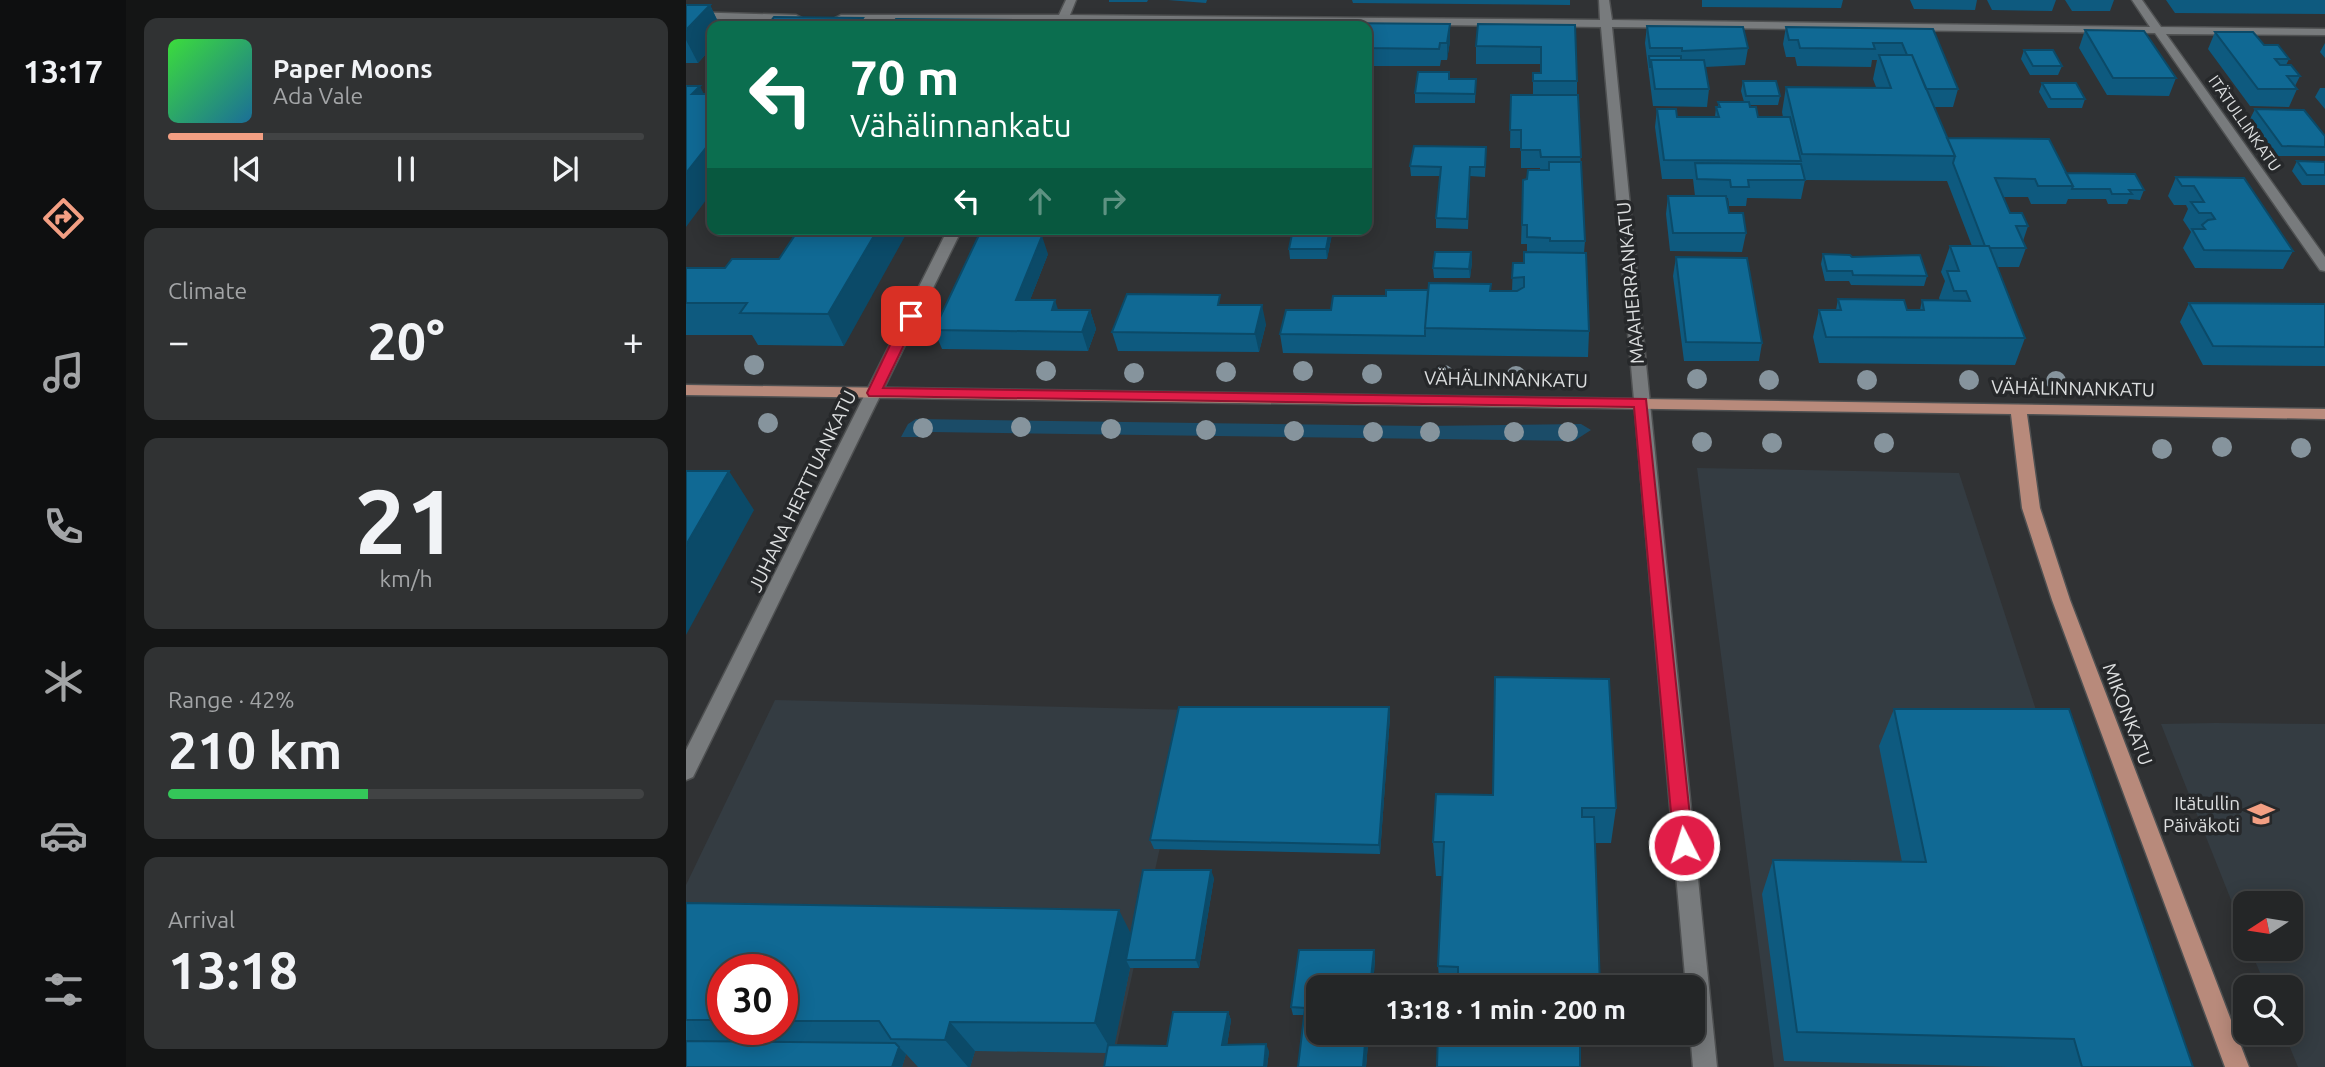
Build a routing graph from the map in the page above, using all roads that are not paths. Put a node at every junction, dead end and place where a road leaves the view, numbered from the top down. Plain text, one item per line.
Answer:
1 (1071, 0) edge
2 (1604, 0) edge
3 (2137, 0) edge
4 (686, 15) edge
5 (808, 18) edge
6 (835, 18) edge
7 (1004, 21) edge
8 (1061, 21) edge
9 (1372, 23) edge
10 (1606, 24) junction
11 (2158, 30) junction
12 (2325, 32) edge
13 (952, 235) edge
14 (2325, 267) edge
15 (686, 390) edge
16 (874, 393) junction
17 (1641, 402) junction
18 (2018, 409) junction
19 (2325, 414) edge
20 (686, 771) edge
21 (1705, 1067) edge
22 (2236, 1067) edge

1 - 8 street
2 - 10 street, MAAHERRANKATU
3 - 11 street, ITÄTULLINKATU
4 - 5 street
6 - 7 street
9 - 10 street
10 - 11 street
10 - 17 street, MAAHERRANKATU
11 - 12 street
11 - 14 street, ITÄTULLINKATU
13 - 16 street, JUHANA HERTTUANKATU
15 - 16 main road, VÄHÄLINNANKATU
16 - 17 main road, VÄHÄLINNANKATU
16 - 20 street, JUHANA HERTTUANKATU
17 - 18 main road, VÄHÄLINNANKATU
17 - 21 street, MAAHERRANKATU
18 - 19 main road, VÄHÄLINNANKATU
18 - 22 main road, MIKONKATU

